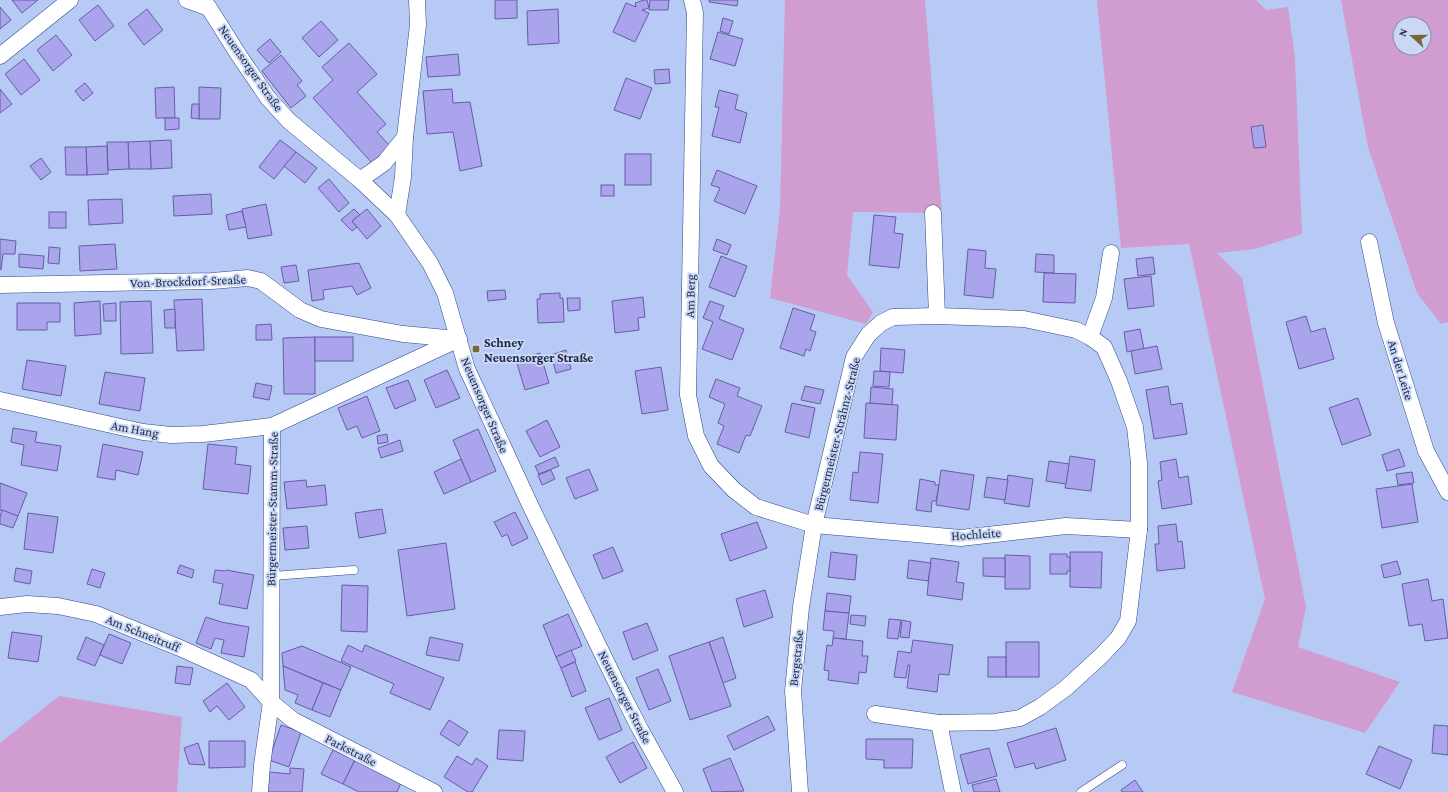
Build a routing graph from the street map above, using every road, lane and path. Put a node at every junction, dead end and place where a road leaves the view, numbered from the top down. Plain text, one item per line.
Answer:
1 (70, 0) edge
2 (187, 0) edge
3 (417, 0) edge
4 (692, 0) edge
5 (206, 4) edge
6 (0, 56) edge
7 (405, 137) junction
8 (360, 180) junction
9 (933, 213) dead end
10 (397, 215) junction
11 (1370, 242) dead end
12 (1111, 253) dead end
13 (0, 285) edge
14 (937, 316) junction
15 (1090, 337) junction
16 (459, 339) junction
17 (0, 400) edge
18 (272, 426) junction
19 (1448, 492) edge
20 (814, 525) junction
21 (1139, 530) junction
22 (354, 570) dead end
23 (272, 576) junction
24 (0, 608) edge
25 (271, 702) junction
26 (875, 714) dead end
27 (939, 723) junction
28 (1122, 765) dead end
29 (260, 792) edge
30 (434, 792) edge
31 (675, 792) edge
32 (800, 792) edge
33 (953, 792) edge
34 (1081, 792) edge

1 - 6 street
2 - 5 street
3 - 7 street
4 - 20 street, Am Berg
5 - 8 street, Neuensorger Straße
7 - 8 street
7 - 10 street
8 - 10 street, Neuensorger Straße
9 - 14 street
10 - 16 street, Neuensorger Straße
11 - 19 street, An der Leite
12 - 15 street
13 - 16 street, Von-Brockdorf-Sreaße
14 - 15 street, Bürgermeister-Strähnz-Straße
14 - 20 street, Bürgermeister-Strähnz-Straße
15 - 21 street, Bürgermeister-Strähnz-Straße
16 - 18 street, Bürgermeister-Stamm-Straße
16 - 31 street, Neuensorger Straße
17 - 18 street, Am Hang
18 - 23 street, Bürgermeister-Stamm-Straße
20 - 21 street, Hochleite
20 - 32 street, Bergstraße
21 - 27 street, Bürgermeister-Strähnz-Straße
22 - 23 lane
23 - 25 street, Bürgermeister-Stamm-Straße
24 - 25 street, Am Schneitruff
25 - 29 street, Bürgermeister-Stamm-Straße
25 - 30 street, Parkstraße
26 - 27 street, Bürgermeister-Strähnz-Straße
27 - 33 street
28 - 34 lane

